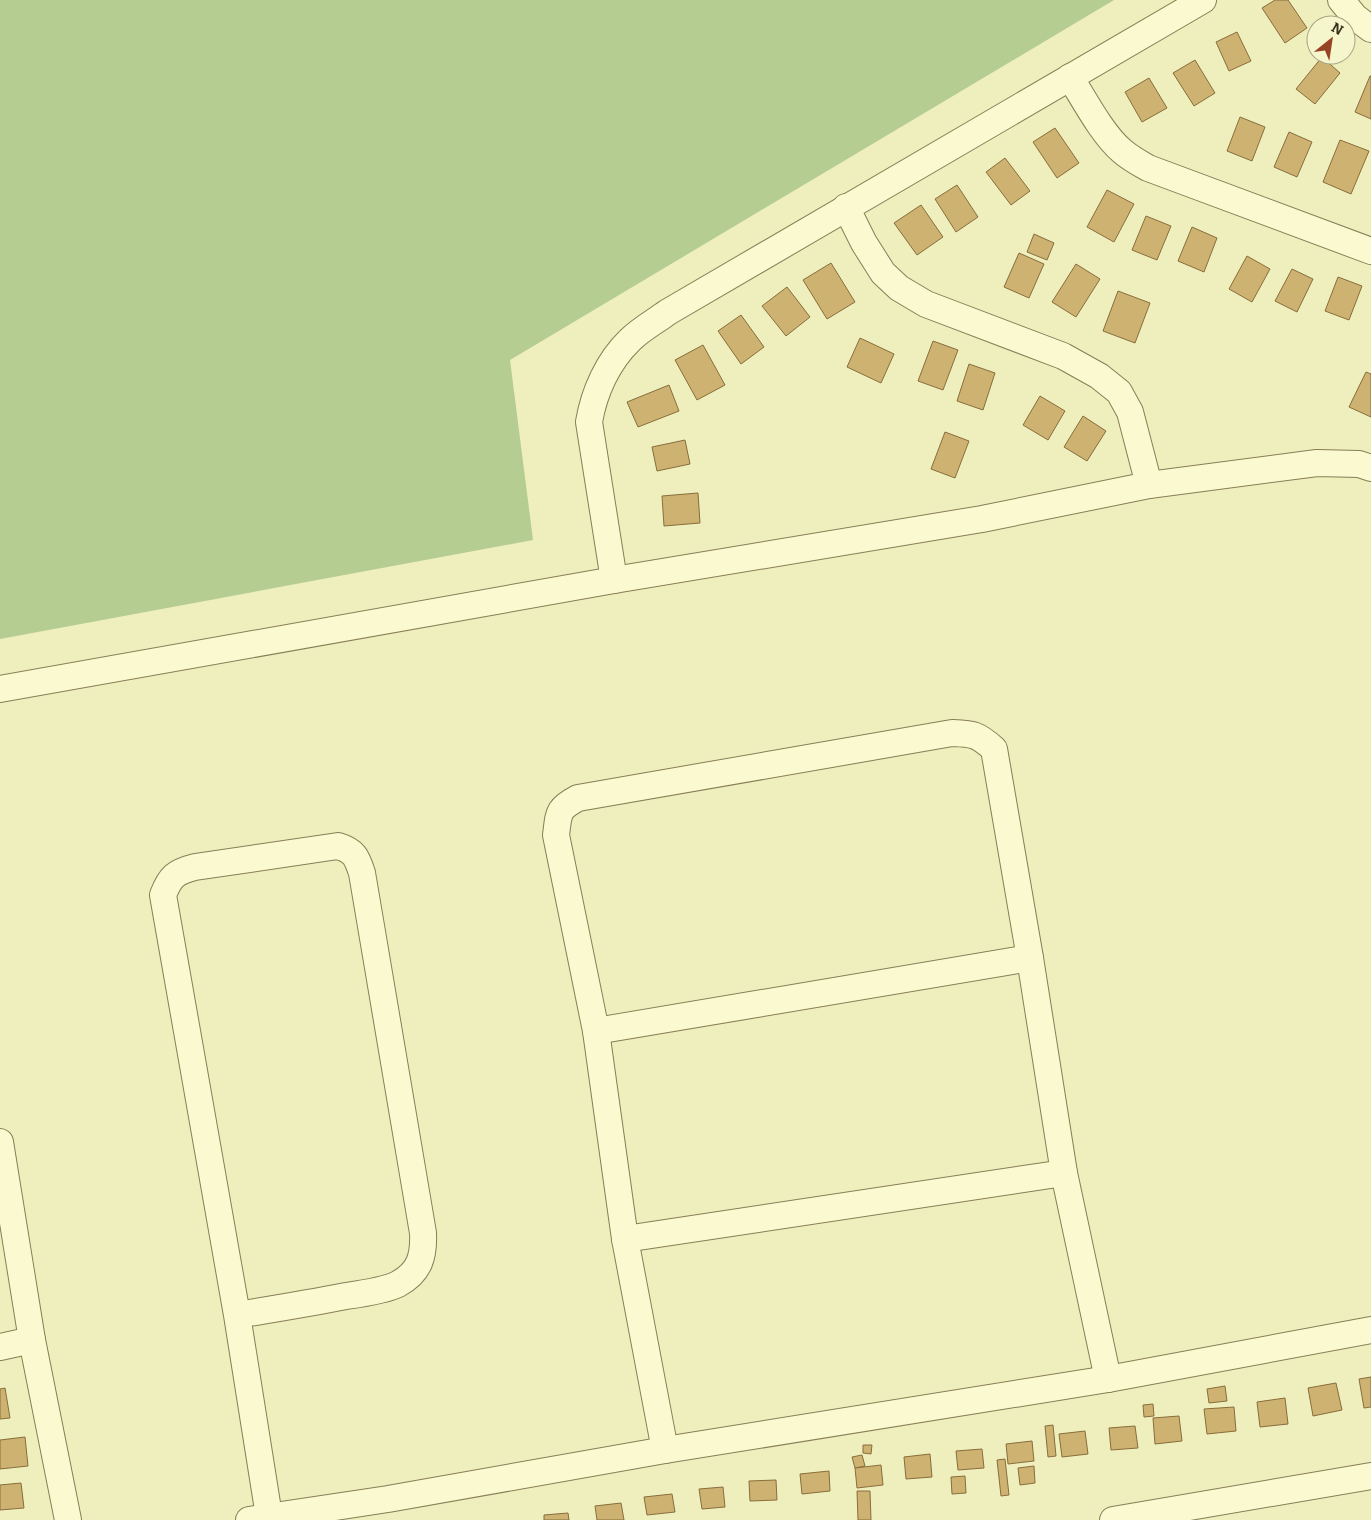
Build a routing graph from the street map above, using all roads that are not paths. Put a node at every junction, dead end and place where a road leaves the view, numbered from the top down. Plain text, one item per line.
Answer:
1 (1203, 0) edge
2 (1341, 0) edge
3 (1371, 29) edge
4 (1070, 77) junction
5 (846, 207) junction
6 (1371, 251) edge
7 (1371, 468) edge
8 (1149, 485) junction
9 (614, 580) junction
10 (0, 689) edge
11 (1030, 958) junction
12 (596, 1031) junction
13 (0, 1142) edge
14 (1064, 1173) junction
15 (625, 1240) junction
16 (237, 1315) junction
17 (1371, 1330) edge
18 (32, 1340) junction
19 (0, 1347) edge
20 (1108, 1379) junction
21 (665, 1450) junction
22 (1371, 1476) edge
23 (389, 1510) edge
24 (259, 1518) edge
25 (68, 1520) edge
26 (1113, 1520) edge

1 - 4 street
2 - 3 street
4 - 5 street
4 - 6 street
5 - 8 street
5 - 9 street
7 - 8 street
8 - 9 street
9 - 10 street
11 - 12 street
11 - 12 street
11 - 14 street
12 - 15 street
13 - 18 street
14 - 15 street
14 - 20 street
15 - 21 street
16 - 16 street
16 - 24 street
17 - 20 street
18 - 19 street
18 - 25 street
20 - 21 street
21 - 23 street
22 - 26 street
23 - 24 street

